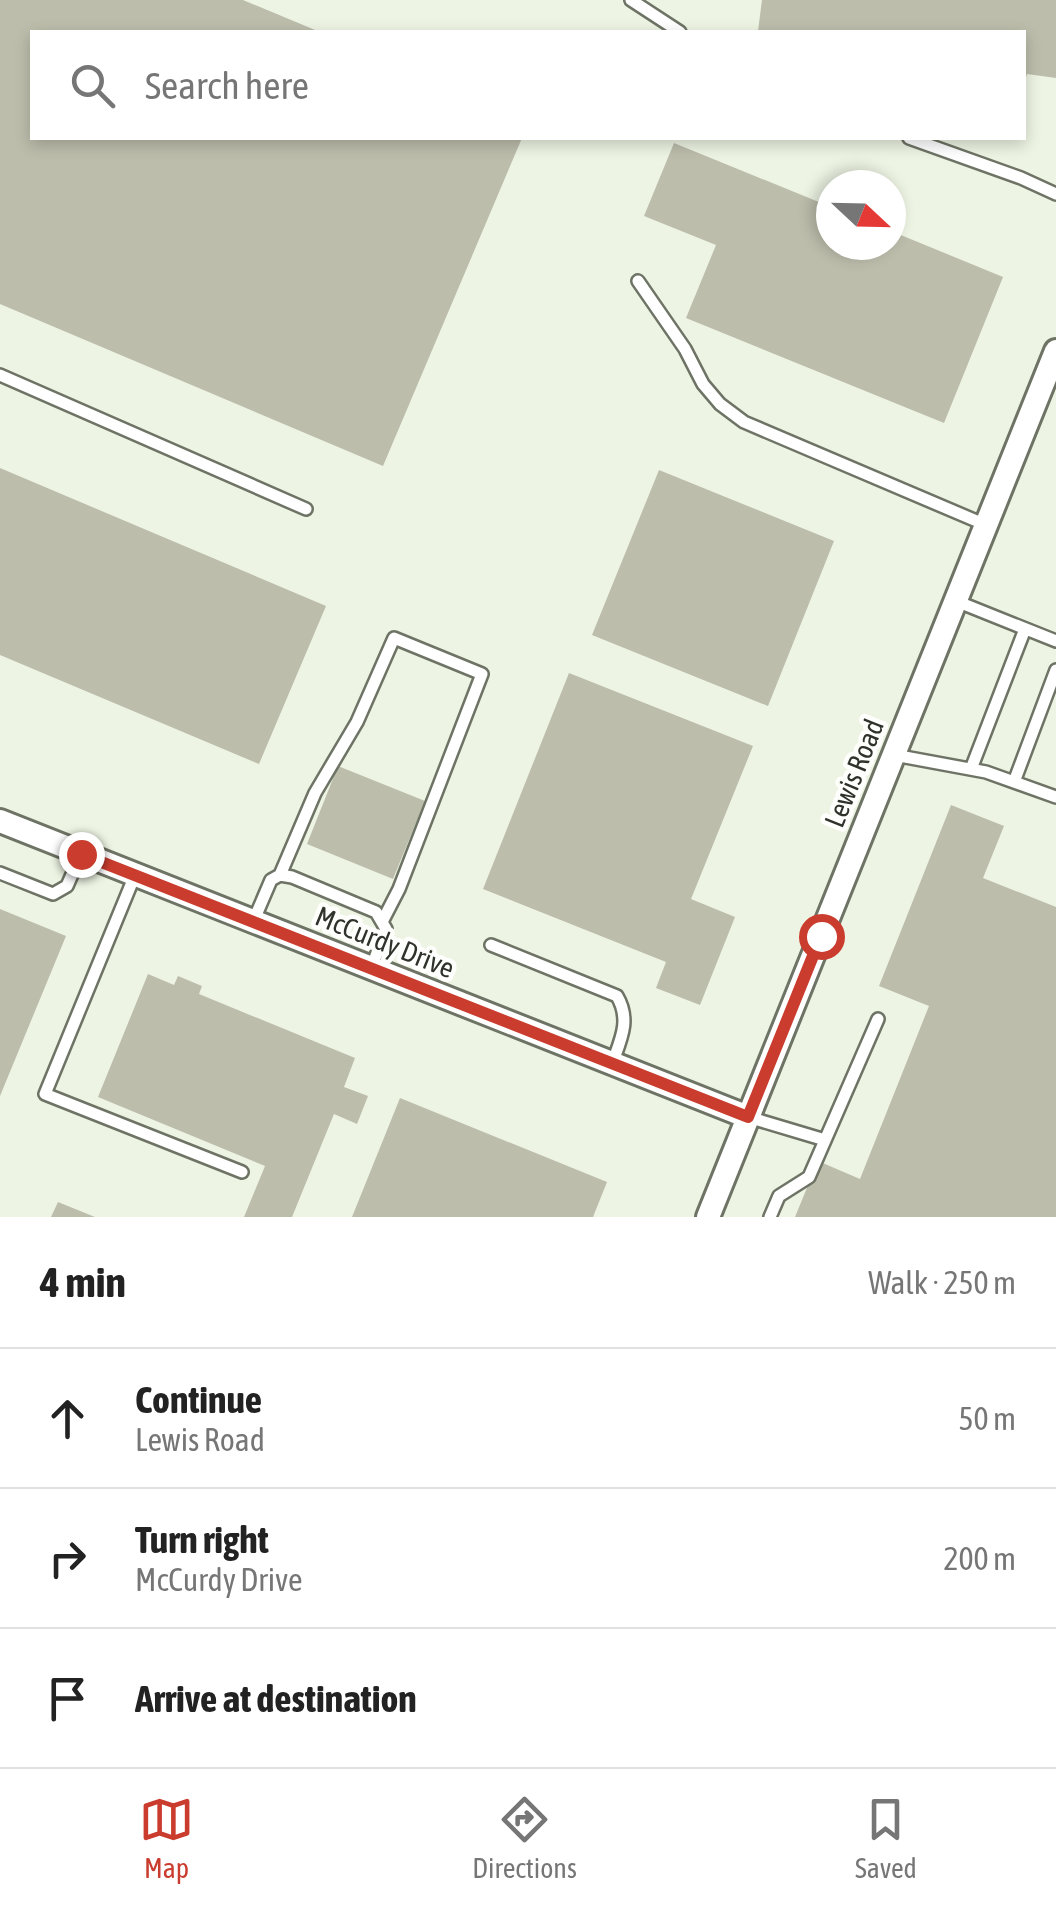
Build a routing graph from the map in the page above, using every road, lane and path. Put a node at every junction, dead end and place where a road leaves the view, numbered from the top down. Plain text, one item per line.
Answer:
1 (631, 0) edge
2 (677, 30) edge
3 (915, 140) edge
4 (1056, 194) edge
5 (638, 280) dead end
6 (1055, 358) edge
7 (0, 375) edge
8 (306, 509) dead end
9 (986, 525) junction
10 (956, 601) junction
11 (1025, 629) junction
12 (1056, 641) edge
13 (1056, 670) edge
14 (894, 754) junction
15 (971, 769) junction
16 (1014, 782) junction
17 (1056, 797) edge
18 (0, 822) edge
19 (81, 854) junction
20 (0, 873) edge
21 (135, 875) junction
22 (280, 875) junction
23 (382, 920) junction
24 (253, 922) junction
25 (491, 946) dead end
26 (372, 969) junction
27 (878, 1019) dead end
28 (612, 1064) junction
29 (748, 1117) junction
30 (825, 1140) junction
31 (242, 1172) dead end
32 (708, 1217) edge
33 (770, 1217) edge

1 - 2 lane
3 - 4 lane
5 - 9 lane
6 - 9 street, Lewis Road
7 - 8 lane
9 - 10 street, Lewis Road
10 - 11 lane
10 - 14 street, Lewis Road
11 - 12 lane
11 - 15 lane
13 - 16 lane
14 - 15 lane
14 - 29 street, Lewis Road
15 - 16 lane
16 - 17 lane
18 - 19 street, McCurdy Drive
19 - 20 lane
19 - 21 street, McCurdy Drive
21 - 24 street, McCurdy Drive
21 - 31 lane
22 - 23 lane
22 - 23 lane
22 - 24 lane
23 - 26 lane
24 - 26 street, McCurdy Drive
25 - 28 lane
26 - 28 street, McCurdy Drive
27 - 30 lane
28 - 29 street, McCurdy Drive
29 - 30 lane
29 - 32 street, Lewis Road
30 - 33 lane

